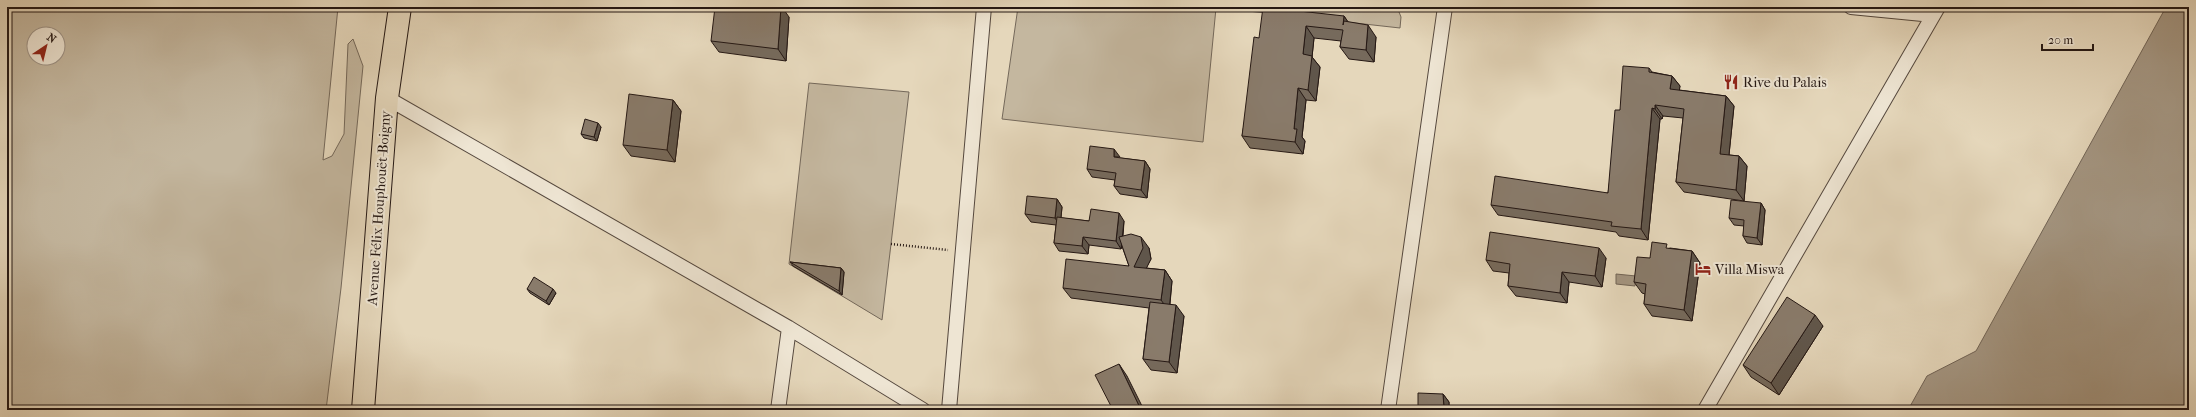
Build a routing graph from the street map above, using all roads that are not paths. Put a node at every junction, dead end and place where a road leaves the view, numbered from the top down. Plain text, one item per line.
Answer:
1 (400, 7) edge
2 (984, 7) edge
3 (1445, 7) edge
4 (1851, 7) edge
5 (1936, 11) edge
6 (387, 98) junction
7 (789, 328) junction
8 (363, 410) edge
9 (778, 410) edge
10 (924, 410) edge
11 (949, 410) edge
12 (1388, 410) edge
13 (1705, 410) edge

1 - 6 highway, Avenue Félix Houphouët-Boigny
2 - 11 street
3 - 12 street
4 - 5 street
5 - 13 street
6 - 7 street
6 - 8 highway, Avenue Félix Houphouët-Boigny
7 - 9 street
7 - 10 street

